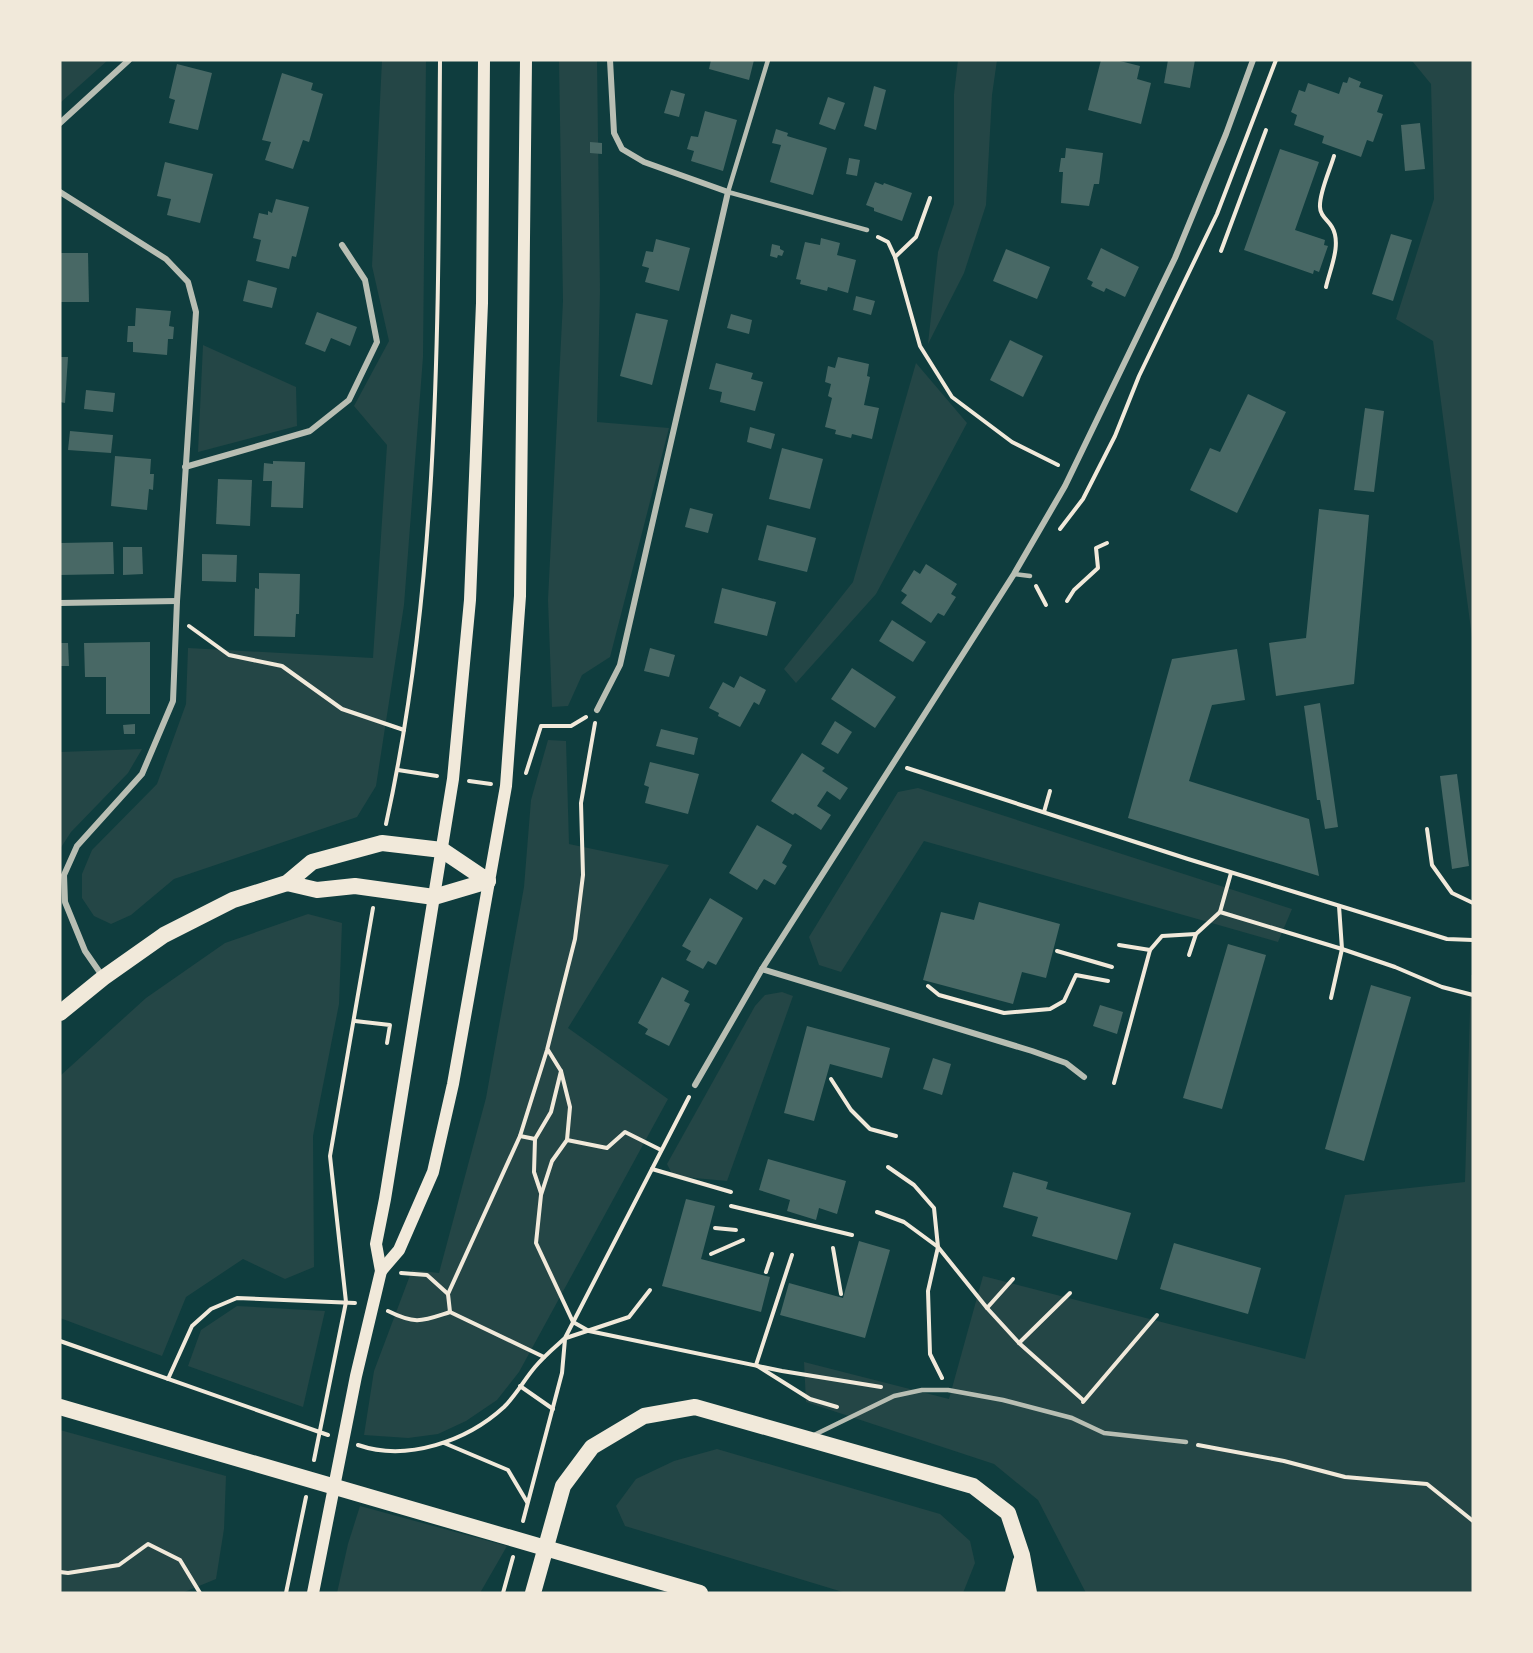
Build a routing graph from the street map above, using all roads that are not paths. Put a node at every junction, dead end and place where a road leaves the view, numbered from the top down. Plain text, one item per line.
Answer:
1 (129, 60) edge
2 (484, 60) edge
3 (526, 60) edge
4 (610, 60) edge
5 (768, 60) edge
6 (1253, 60) edge
7 (60, 123) edge
8 (60, 192) edge
9 (728, 192) junction
10 (867, 230) road end
11 (342, 245) dead end
12 (185, 467) junction
13 (1014, 574) junction
14 (1030, 576) road end
15 (177, 601) junction
16 (60, 603) edge
17 (597, 710) road end
18 (442, 850) junction
19 (488, 881) junction
20 (287, 883) junction
21 (434, 897) junction
22 (762, 969) junction
23 (104, 978) junction
24 (60, 1013) edge
25 (1084, 1077) dead end
26 (695, 1085) road end
27 (381, 1270) junction
28 (60, 1407) edge
29 (806, 1438) junction
30 (1186, 1442) road end
31 (1022, 1555) junction
32 (313, 1593) edge
33 (533, 1593) edge
34 (700, 1593) edge
35 (1013, 1593) edge
36 (1029, 1593) edge

1 - 7 street
2 - 18 main road
3 - 19 main road
4 - 9 street
5 - 9 lane
6 - 13 street
8 - 12 street
9 - 10 lane
9 - 17 street
11 - 12 street
12 - 15 street
13 - 14 lane
13 - 22 street
15 - 16 street
15 - 23 street
18 - 19 highway
18 - 20 highway
18 - 21 main road
19 - 21 highway
19 - 27 main road
20 - 21 highway
20 - 23 highway
21 - 27 main road
22 - 25 street
22 - 26 street
23 - 24 highway
27 - 32 main road
28 - 34 highway
29 - 30 lane
29 - 31 highway
29 - 33 highway
31 - 35 highway
31 - 36 highway

